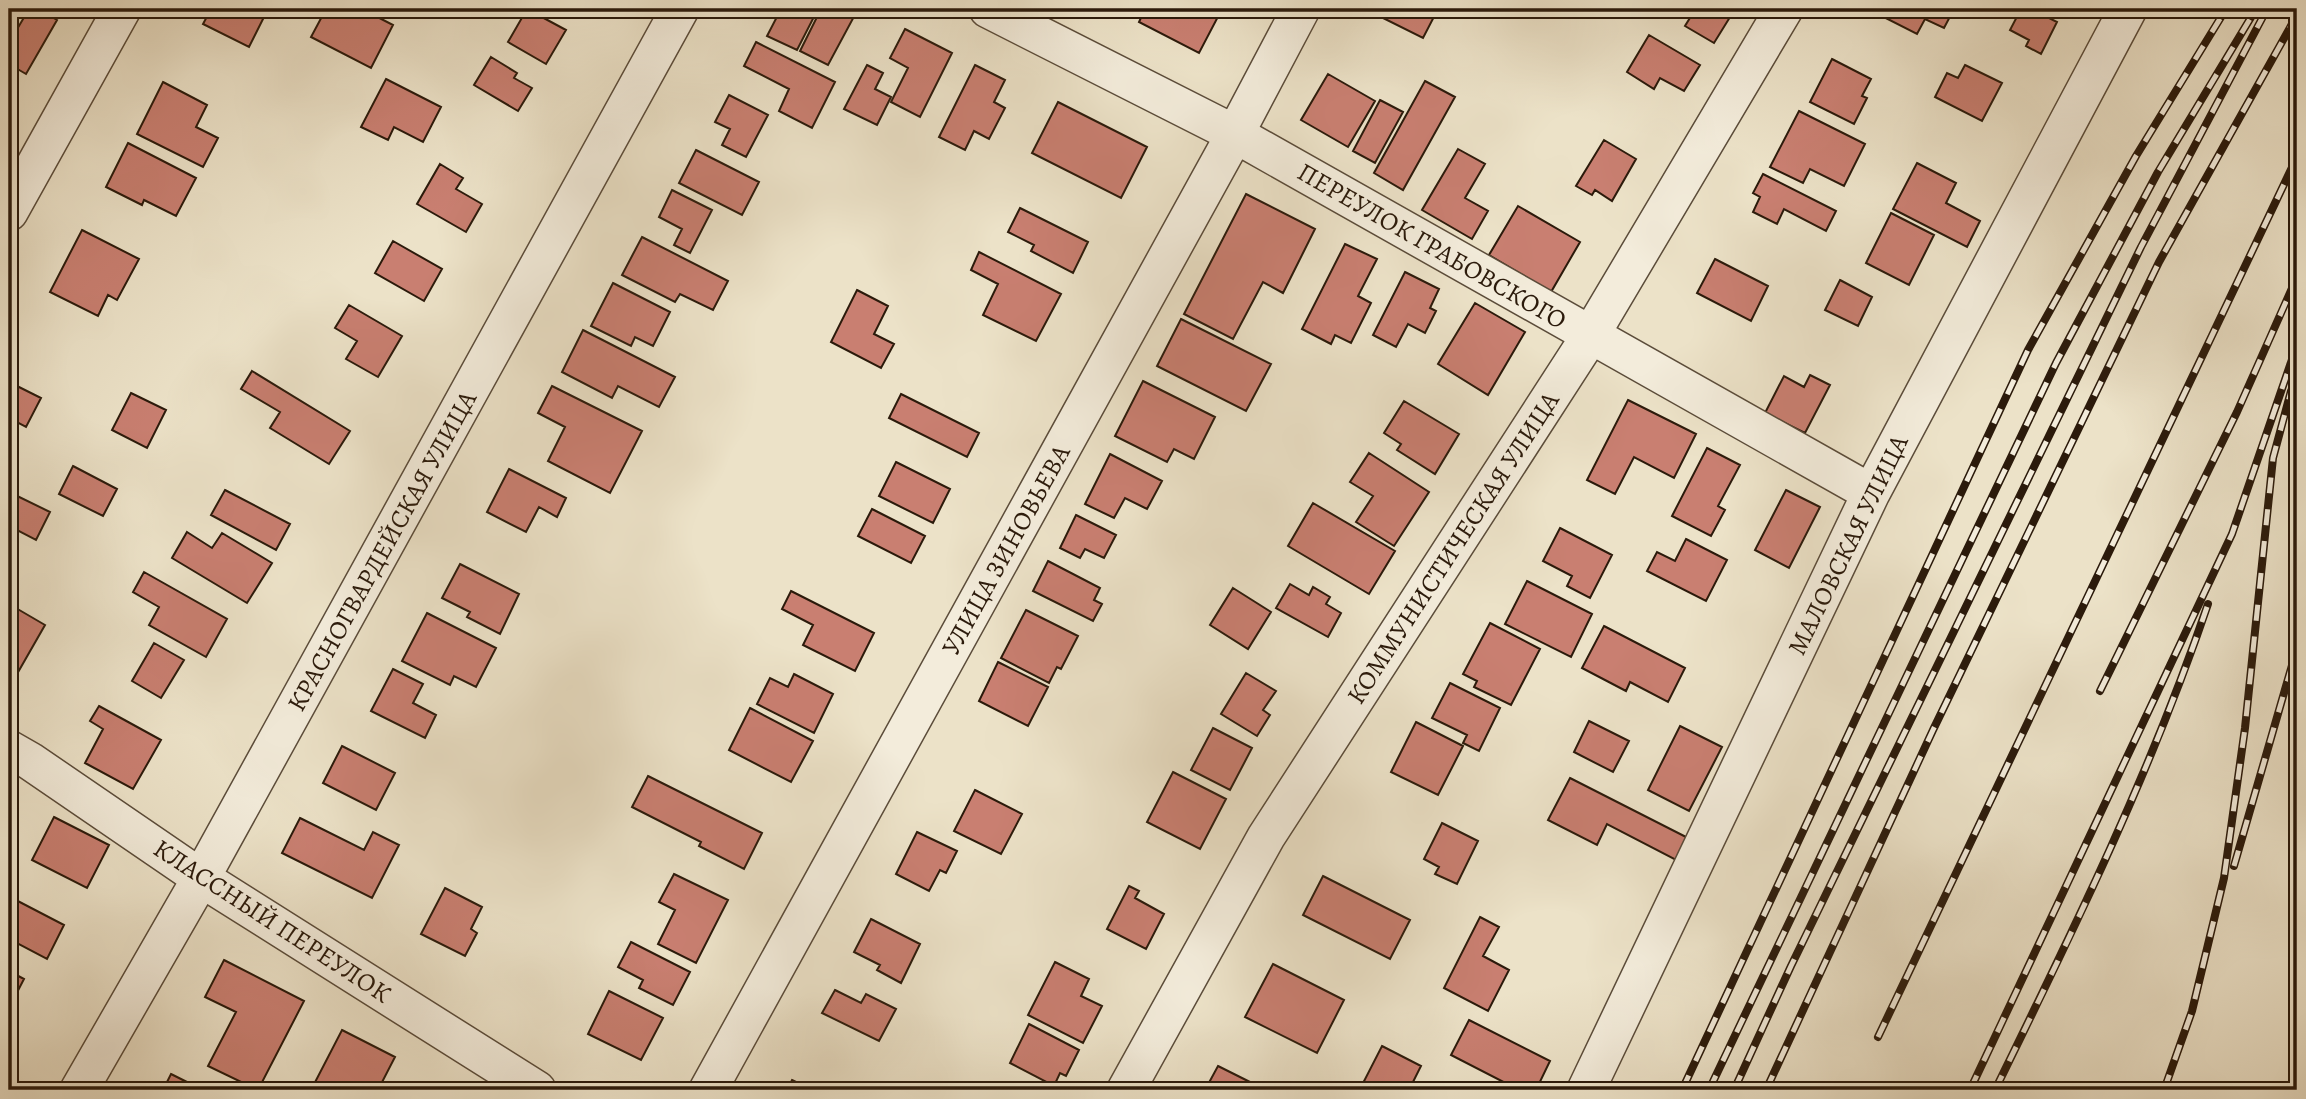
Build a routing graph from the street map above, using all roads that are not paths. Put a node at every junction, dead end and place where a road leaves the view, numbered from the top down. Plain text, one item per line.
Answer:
1 (122, 9) edge
2 (680, 9) edge
3 (988, 9) edge
4 (1301, 9) edge
5 (1784, 9) edge
6 (2128, 9) edge
7 (1235, 134) junction
8 (9, 212) edge
9 (1590, 336) junction
10 (1871, 493) junction
11 (9, 750) edge
12 (201, 878) junction
13 (79, 1090) edge
14 (537, 1090) edge
15 (708, 1090) edge
16 (1126, 1090) edge
17 (1586, 1090) edge

1 - 8 street
2 - 12 street, КРАСНОГВАРДЕЙСКАЯ УЛИЦА
3 - 7 street, ПЕРЕУЛОК ГРАБОВСКОГО
4 - 7 street, УЛИЦА ЗИНОВЬЕВА
5 - 9 street, КОММУНИСТИЧЕСКАЯ УЛИЦА
6 - 10 street, МАЛОВСКАЯ УЛИЦА
7 - 9 street, ПЕРЕУЛОК ГРАБОВСКОГО
7 - 15 street, УЛИЦА ЗИНОВЬЕВА
9 - 10 street, ПЕРЕУЛОК ГРАБОВСКОГО
9 - 16 street, КОММУНИСТИЧЕСКАЯ УЛИЦА
10 - 17 street, МАЛОВСКАЯ УЛИЦА
11 - 12 street, КЛАССНЫЙ ПЕРЕУЛОК
12 - 13 street, КРАСНОГВАРДЕЙСКАЯ УЛИЦА
12 - 14 street, КЛАССНЫЙ ПЕРЕУЛОК

